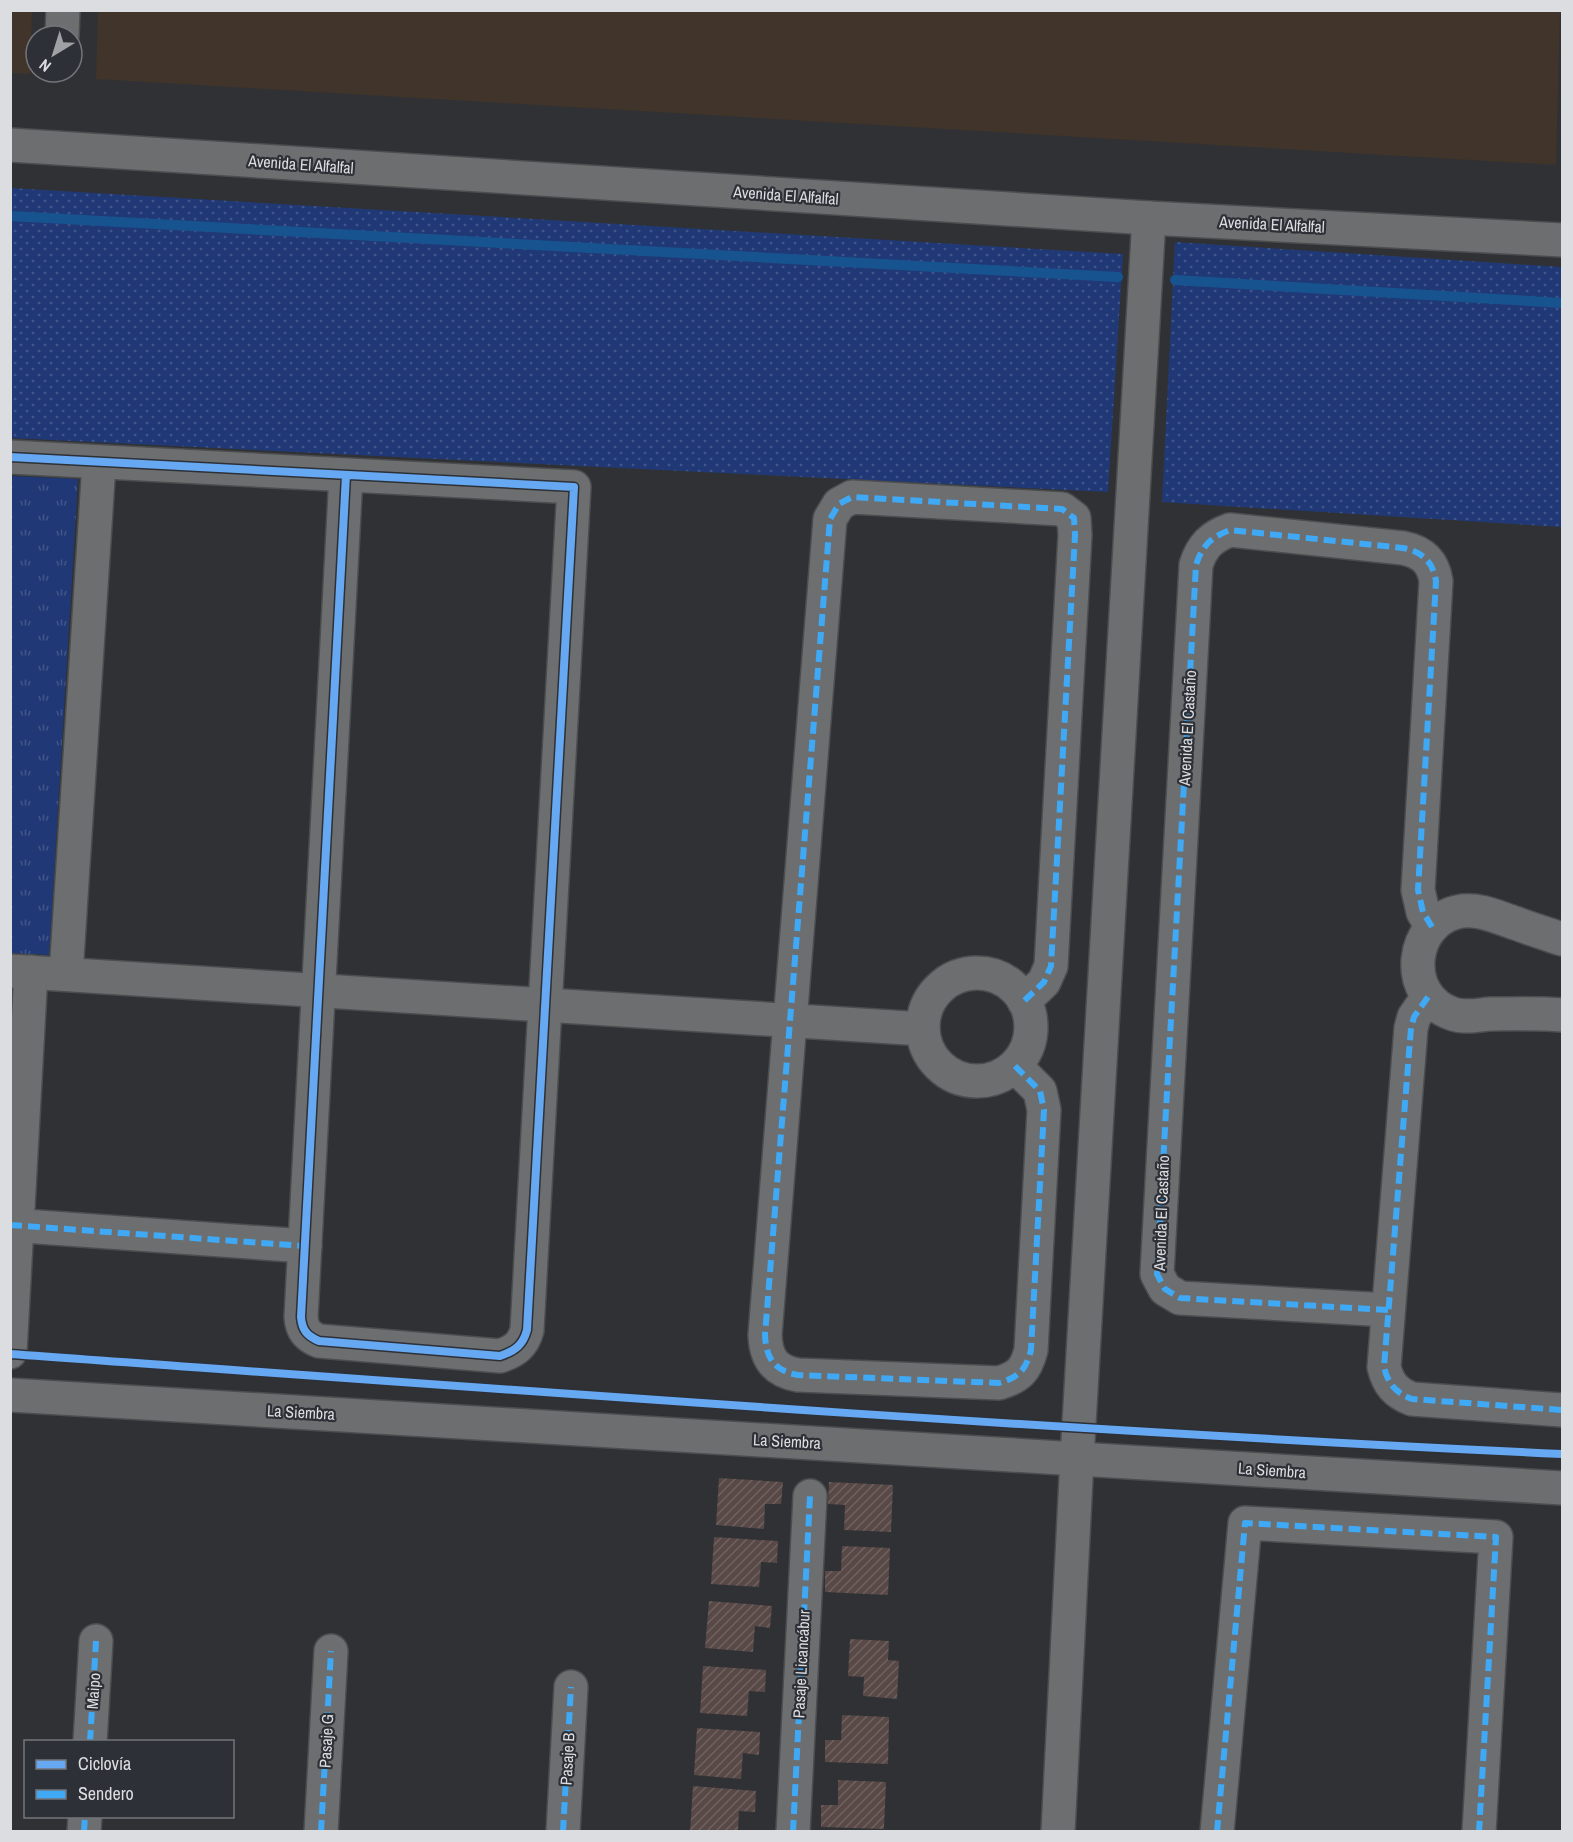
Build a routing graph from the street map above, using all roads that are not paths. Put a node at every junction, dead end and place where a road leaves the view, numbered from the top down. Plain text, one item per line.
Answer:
1 (10, 145) edge
2 (1149, 218) junction
3 (1563, 240) edge
4 (10, 457) edge
5 (99, 463) junction
6 (346, 475) junction
7 (1432, 927) junction
8 (1563, 939) edge
9 (21, 971) edge
10 (66, 974) junction
11 (318, 990) junction
12 (1428, 997) junction
13 (1024, 1001) junction
14 (545, 1005) junction
15 (1563, 1015) edge
16 (789, 1021) junction
17 (923, 1029) junction
18 (1015, 1066) junction
19 (14, 1225) edge
20 (305, 1246) junction
21 (1388, 1310) junction
22 (10, 1352) edge
23 (10, 1395) edge
24 (1563, 1410) edge
25 (1077, 1458) junction
26 (1563, 1488) edge
27 (810, 1496) dead end
28 (96, 1641) dead end
29 (331, 1651) dead end
30 (571, 1687) dead end
31 (90, 1740) edge
32 (321, 1832) edge
33 (563, 1832) edge
34 (793, 1832) edge
35 (1058, 1832) edge
36 (1217, 1832) edge
37 (1479, 1832) edge

1 - 2 street, Avenida El Alfalfal
2 - 3 street, Avenida El Alfalfal
2 - 25 street
4 - 5 street
5 - 6 street
5 - 10 street
6 - 11 street
6 - 14 street
7 - 8 street
7 - 12 street
7 - 21 street, Avenida El Castaño
9 - 10 street
9 - 19 street
10 - 11 street
11 - 14 street
11 - 20 street
12 - 15 street
12 - 21 street
13 - 16 street
13 - 17 street
13 - 18 street
14 - 16 street
14 - 20 street
16 - 17 street
16 - 18 street
17 - 18 street
19 - 20 street
19 - 22 street
21 - 24 street
23 - 25 street, La Siembra
25 - 26 street, La Siembra
25 - 35 street
27 - 34 street, Pasaje Licancábur
28 - 31 street, Maipo
29 - 32 street, Pasaje G
30 - 33 street, Pasaje B
36 - 37 street

